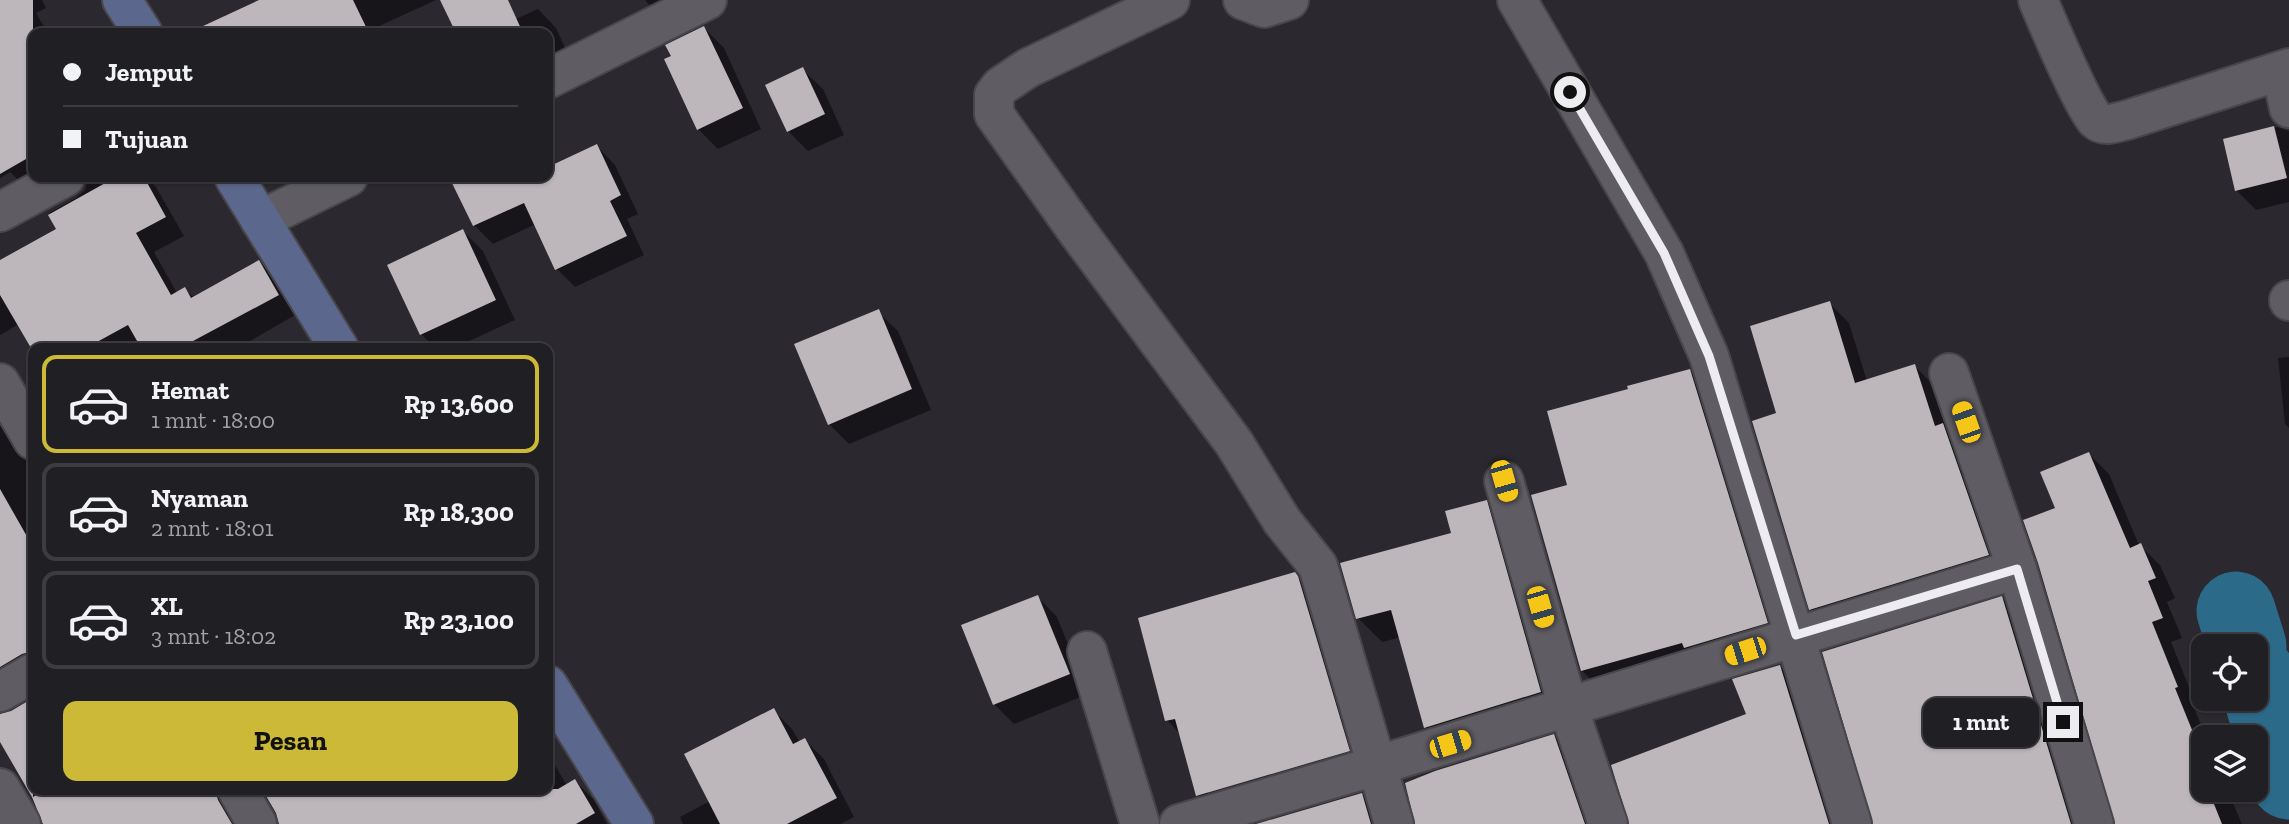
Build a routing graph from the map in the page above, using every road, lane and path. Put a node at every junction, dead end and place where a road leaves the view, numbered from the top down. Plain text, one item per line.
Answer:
1 (706, 0) edge
2 (1170, 0) edge
3 (1243, 0) edge
4 (1289, 0) edge
5 (1517, 0) edge
6 (2038, 0) edge
7 (2285, 69) edge
8 (553, 76) edge
9 (2289, 108) edge
10 (56, 182) edge
11 (237, 182) edge
12 (338, 182) edge
13 (0, 212) edge
14 (260, 220) junction
15 (336, 343) edge
16 (1949, 373) dead end
17 (0, 383) edge
18 (28, 431) edge
19 (1504, 481) dead end
20 (2017, 569) junction
21 (1796, 635) junction
22 (1087, 651) dead end
23 (28, 676) edge
24 (0, 692) edge
25 (553, 693) edge
26 (1568, 707) junction
27 (1379, 765) junction
28 (0, 788) edge
29 (240, 795) edge
30 (21, 824) edge
31 (257, 824) edge
32 (634, 824) edge
33 (1140, 824) edge
34 (1179, 824) edge
35 (1394, 824) edge
36 (1608, 824) edge
37 (1852, 824) edge
38 (2094, 824) edge

1 - 8 street
2 - 27 street
3 - 4 street
5 - 21 street
6 - 7 street
7 - 9 street
10 - 13 street
11 - 14 main road
12 - 14 street
14 - 15 main road
16 - 20 street
17 - 18 street
19 - 26 street
20 - 21 street
20 - 38 street
21 - 26 street
21 - 37 street
22 - 33 street
23 - 24 street
25 - 32 main road
26 - 27 street
26 - 36 street
27 - 34 street
27 - 35 street
28 - 30 street
29 - 31 street

